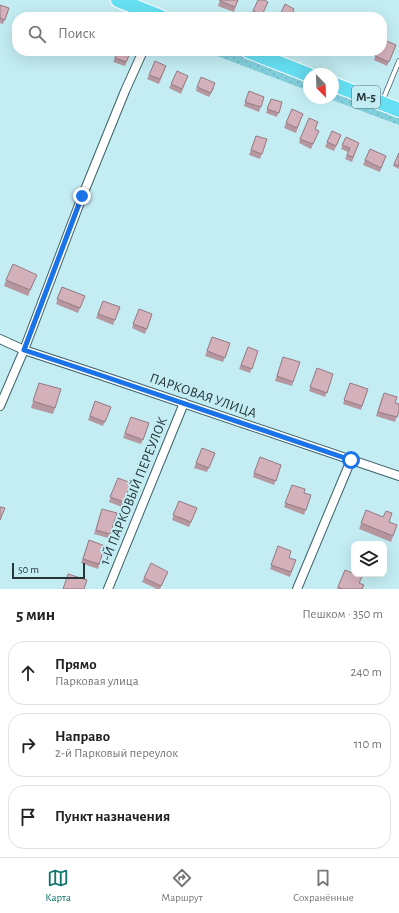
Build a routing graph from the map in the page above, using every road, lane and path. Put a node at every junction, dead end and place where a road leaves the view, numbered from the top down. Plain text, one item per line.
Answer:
1 (118, 0) edge
2 (148, 12) edge
3 (141, 56) edge
4 (261, 56) edge
5 (399, 61) edge
6 (303, 73) edge
7 (339, 86) edge
8 (382, 103) junction
9 (399, 110) edge
10 (0, 340) edge
11 (24, 350) junction
12 (184, 403) junction
13 (0, 406) edge
14 (351, 460) junction
15 (399, 476) edge
16 (108, 589) edge
17 (297, 589) edge

1 - 2 highway
3 - 11 street
4 - 6 highway
5 - 8 lane
7 - 8 highway, М-5
8 - 9 highway, М-5
10 - 11 street, ПАРКОВАЯ УЛИЦА
11 - 12 street, ПАРКОВАЯ УЛИЦА
11 - 13 street
12 - 14 street, ПАРКОВАЯ УЛИЦА
12 - 16 street, 1-Й ПАРКОВЫЙ ПЕРЕУЛОК
14 - 15 street, ПАРКОВАЯ УЛИЦА
14 - 17 street

